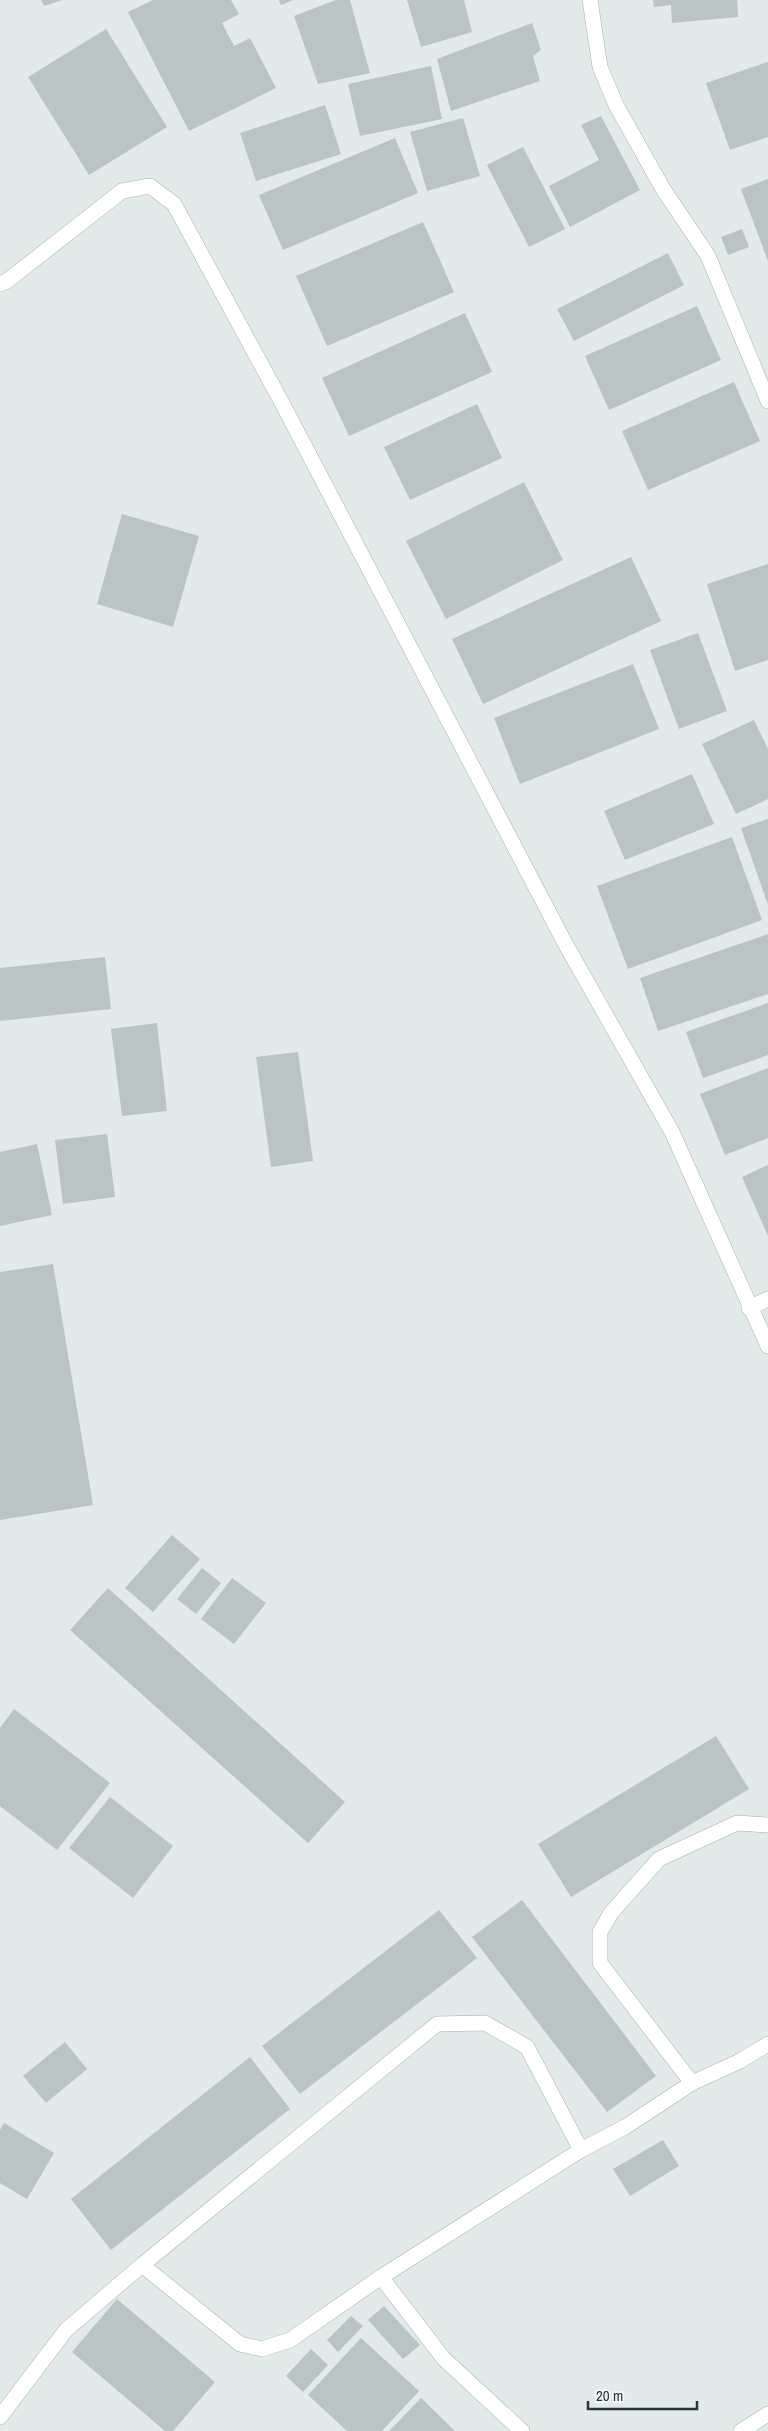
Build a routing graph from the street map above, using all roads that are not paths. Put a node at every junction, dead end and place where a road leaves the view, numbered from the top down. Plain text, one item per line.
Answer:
1 (590, 0) edge
2 (0, 284) edge
3 (768, 401) edge
4 (768, 1299) edge
5 (749, 1308) junction
6 (768, 1346) edge
7 (768, 1825) edge
8 (768, 2044) edge
9 (692, 2083) junction
10 (581, 2150) junction
11 (142, 2265) junction
12 (381, 2277) junction
13 (768, 2414) edge
14 (0, 2417) edge
15 (522, 2431) edge
16 (741, 2431) edge

1 - 3 street
2 - 5 street
4 - 5 street
5 - 6 street
7 - 9 street
8 - 9 street
9 - 10 street
10 - 11 street
10 - 12 street
11 - 12 street
11 - 14 street
12 - 15 street
13 - 16 street

